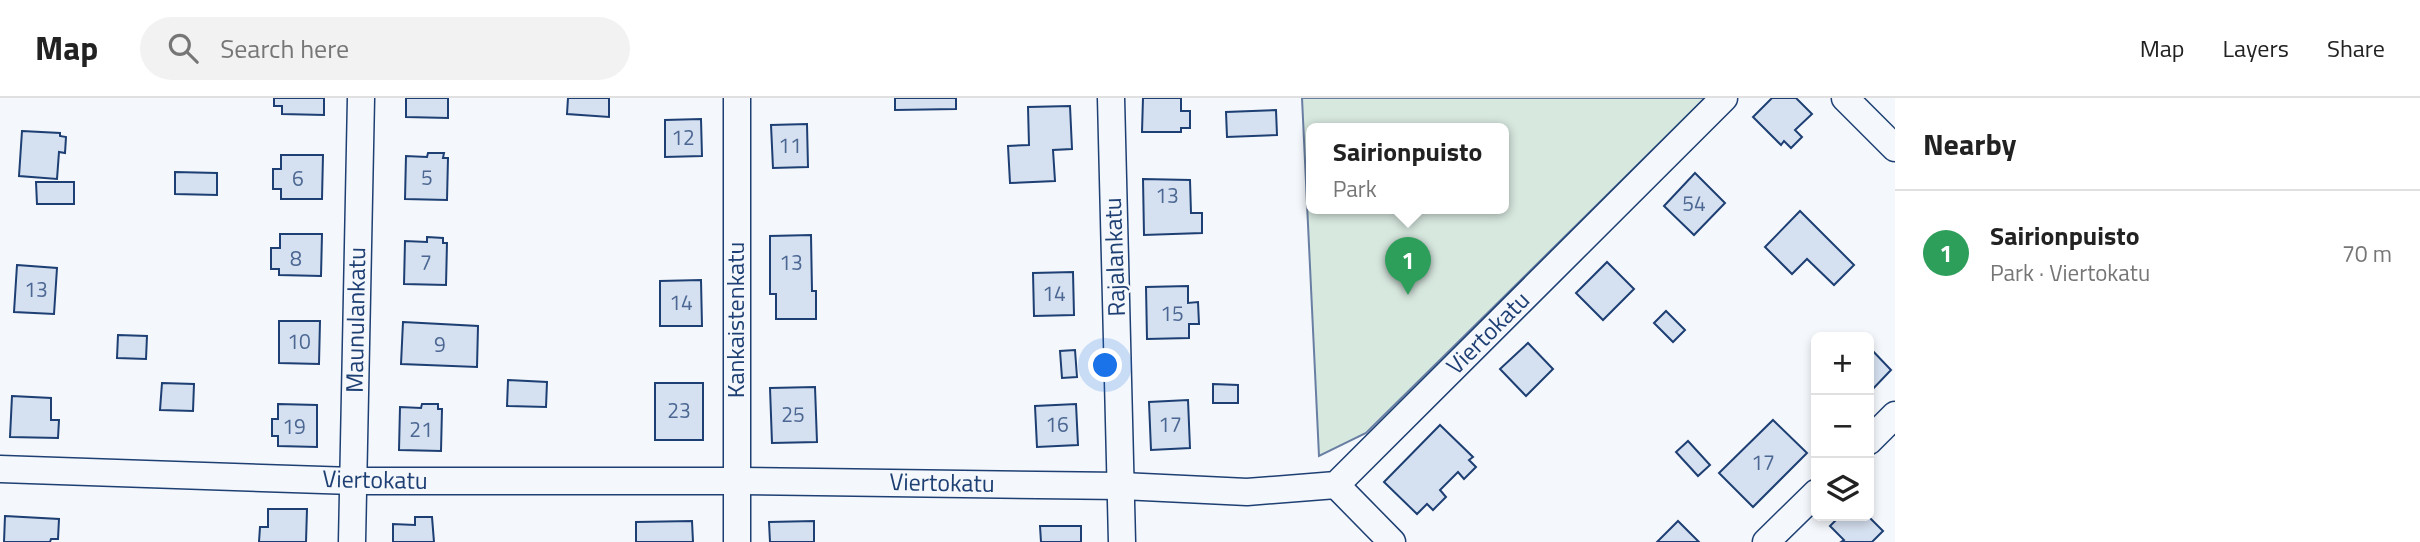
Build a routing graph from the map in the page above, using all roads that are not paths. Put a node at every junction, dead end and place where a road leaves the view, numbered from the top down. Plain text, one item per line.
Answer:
1 (361, 98) edge
2 (737, 98) edge
3 (1111, 98) edge
4 (1724, 98) edge
5 (1845, 98) edge
6 (1895, 148) edge
7 (1895, 415) edge
8 (1874, 436) edge
9 (0, 469) edge
10 (353, 481) junction
11 (736, 481) junction
12 (1336, 485) junction
13 (1122, 486) junction
14 (1811, 497) edge
15 (352, 542) edge
16 (737, 542) edge
17 (1122, 542) edge
18 (1392, 542) edge
19 (1766, 542) edge

1 - 10 street, Maunulankatu
2 - 11 street, Kankaistenkatu
3 - 13 street, Rajalankatu
4 - 12 street, Viertokatu
5 - 6 street
7 - 8 street
9 - 10 street, Viertokatu
10 - 11 street, Viertokatu
10 - 15 street, Maunulankatu
11 - 13 street, Viertokatu
11 - 16 street, Kankaistenkatu
12 - 13 street, Viertokatu
12 - 18 street
13 - 17 street, Rajalankatu
14 - 19 street

